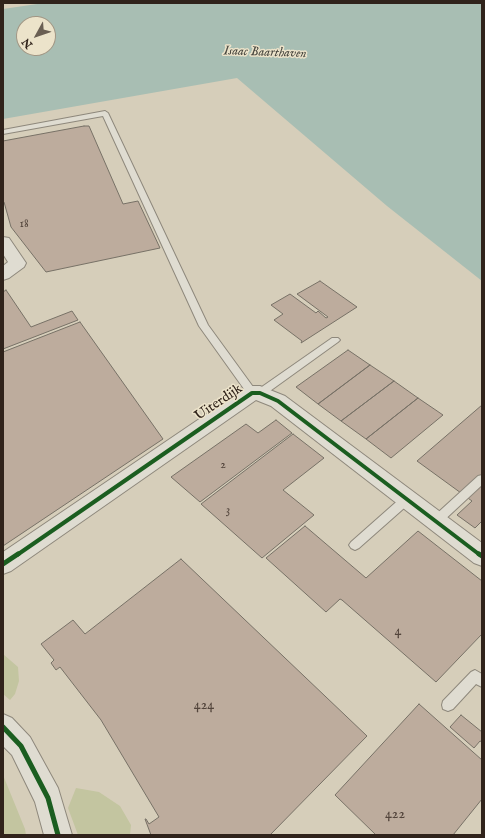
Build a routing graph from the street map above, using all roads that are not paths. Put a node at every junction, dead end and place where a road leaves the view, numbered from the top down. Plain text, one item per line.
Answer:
1 (3, 132) edge
2 (3, 242) edge
3 (3, 274) edge
4 (335, 340) dead end
5 (256, 393) junction
6 (482, 479) edge
7 (407, 499) junction
8 (436, 521) junction
9 (355, 545) dead end
10 (482, 556) edge
11 (3, 564) edge
12 (482, 681) edge
13 (448, 705) dead end
14 (3, 728) edge
15 (58, 835) edge

1 - 5 lane
2 - 3 street
4 - 5 lane
5 - 7 street, Uiterdijk
5 - 11 street, Uiterdijk
6 - 8 lane
7 - 8 street, Uiterdijk
7 - 9 lane
8 - 10 street, Uiterdijk
12 - 13 lane
14 - 15 street

